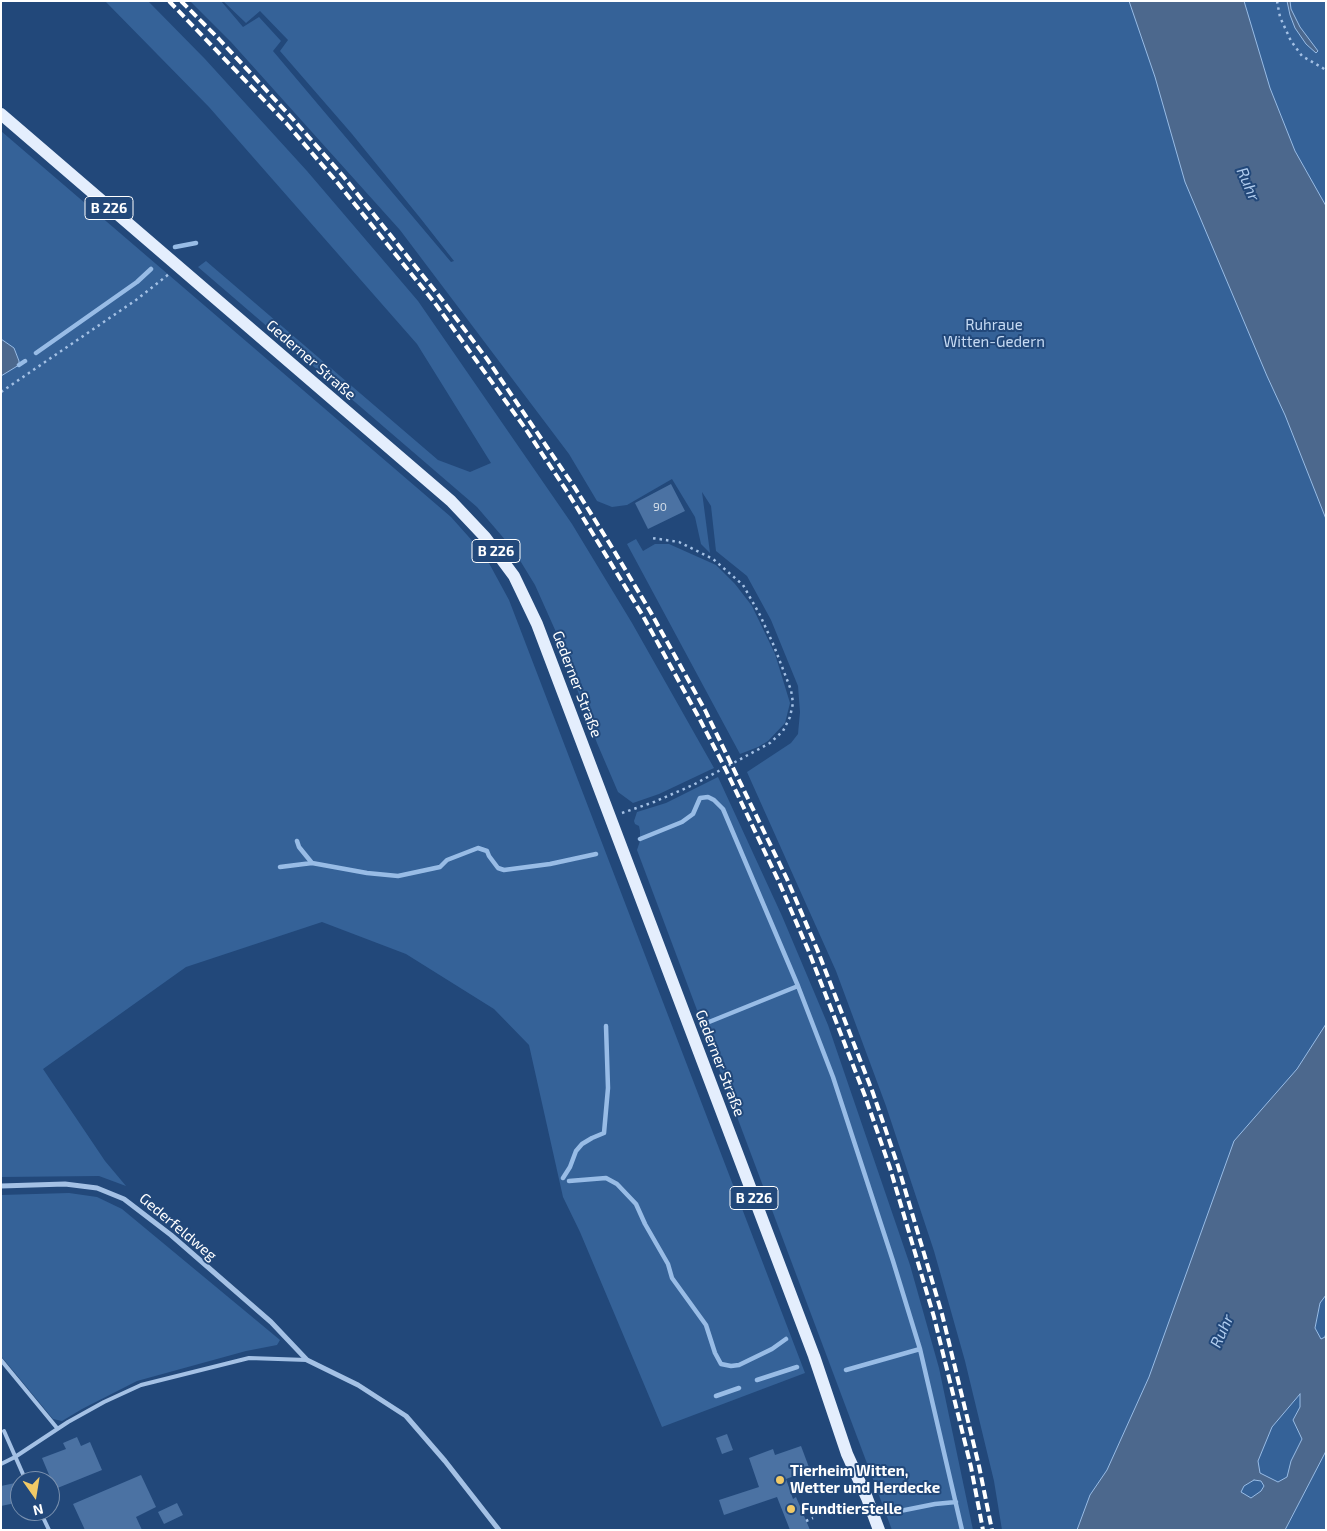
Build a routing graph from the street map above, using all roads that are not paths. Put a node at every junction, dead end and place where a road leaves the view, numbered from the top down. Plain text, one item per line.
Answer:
1 (1, 114) edge
2 (1, 1186) edge
3 (1, 1360) edge
4 (308, 1360) junction
5 (58, 1428) junction
6 (4, 1432) dead end
7 (15, 1458) junction
8 (1, 1464) edge
9 (21, 1471) edge
10 (499, 1530) edge
11 (879, 1530) edge

1 - 11 main road, Gederner Straße / B 226
2 - 4 street, Gederfeldweg
3 - 5 lane
4 - 5 lane, Gederfeldweg
4 - 10 street, Gederfeldweg
5 - 7 lane, Gederfeldweg
6 - 7 lane
7 - 8 lane, Gederfeldweg
7 - 9 lane

